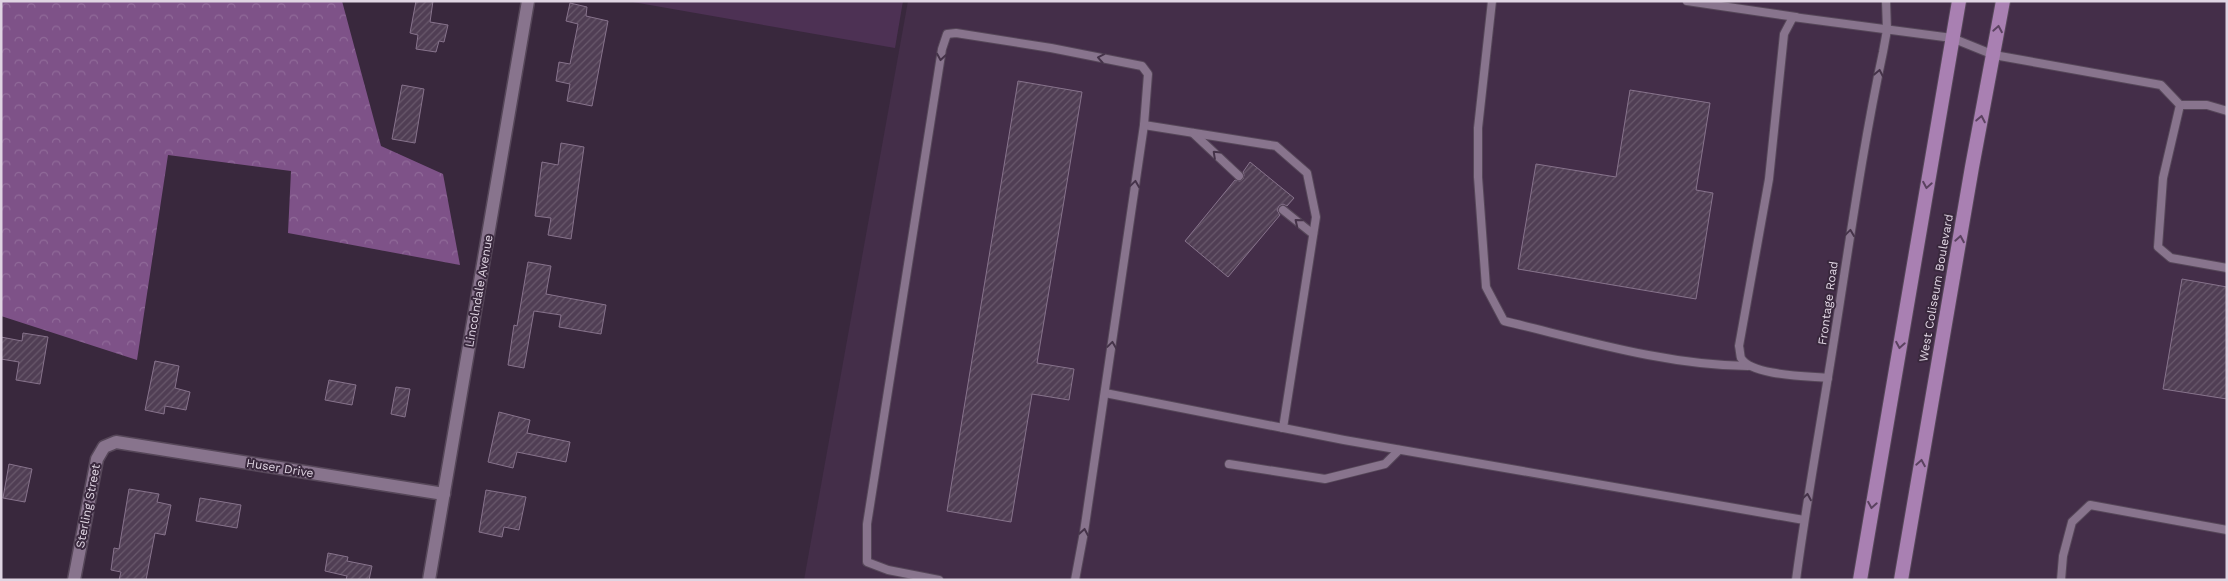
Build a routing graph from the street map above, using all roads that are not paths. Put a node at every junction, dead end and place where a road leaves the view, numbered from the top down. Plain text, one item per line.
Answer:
1 (528, 1) edge
2 (1492, 1) edge
3 (1687, 1) edge
4 (1886, 1) edge
5 (1959, 1) edge
6 (2003, 1) edge
7 (1796, 17) junction
8 (1887, 30) junction
9 (1952, 38) junction
10 (1994, 55) junction
11 (2180, 105) junction
12 (2227, 111) edge
13 (1144, 125) junction
14 (1193, 132) junction
15 (1239, 176) dead end
16 (1283, 210) dead end
17 (1313, 234) junction
18 (2227, 268) edge
19 (1748, 366) junction
20 (1828, 378) junction
21 (1105, 393) junction
22 (1283, 428) junction
23 (116, 442) joint
24 (1400, 450) junction
25 (1230, 464) dead end
26 (444, 494) junction
27 (1804, 520) junction
28 (2227, 530) edge
29 (74, 580) edge
30 (429, 580) edge
31 (939, 580) edge
32 (1075, 580) edge
33 (1796, 580) edge
34 (1860, 580) edge
35 (1901, 580) edge
36 (2061, 580) edge

1 - 26 street, Lincolndale Avenue
2 - 19 lane
3 - 7 lane
4 - 8 lane, Frontage Road
5 - 9 highway, West Coliseum Boulevard
10 -> 6 highway, West Coliseum Boulevard
7 - 8 lane
7 - 19 lane
8 - 9 lane
20 -> 8 lane, Frontage Road
9 - 10 lane
9 -> 34 highway, West Coliseum Boulevard
10 - 11 lane
35 -> 10 highway, West Coliseum Boulevard
11 - 12 lane
11 - 18 lane
13 - 14 lane
21 -> 13 lane
13 -> 31 lane
15 -> 14 lane
14 - 17 lane
17 -> 16 lane
17 - 22 lane
19 - 20 lane
27 -> 20 lane, Frontage Road
21 - 22 lane
32 -> 21 lane
22 - 24 lane
23 - 26 street, Huser Drive
23 - 29 street, Sterling Street
24 - 25 lane
24 - 27 lane
26 - 30 street, Lincolndale Avenue
27 - 33 lane, Frontage Road
28 - 36 lane

